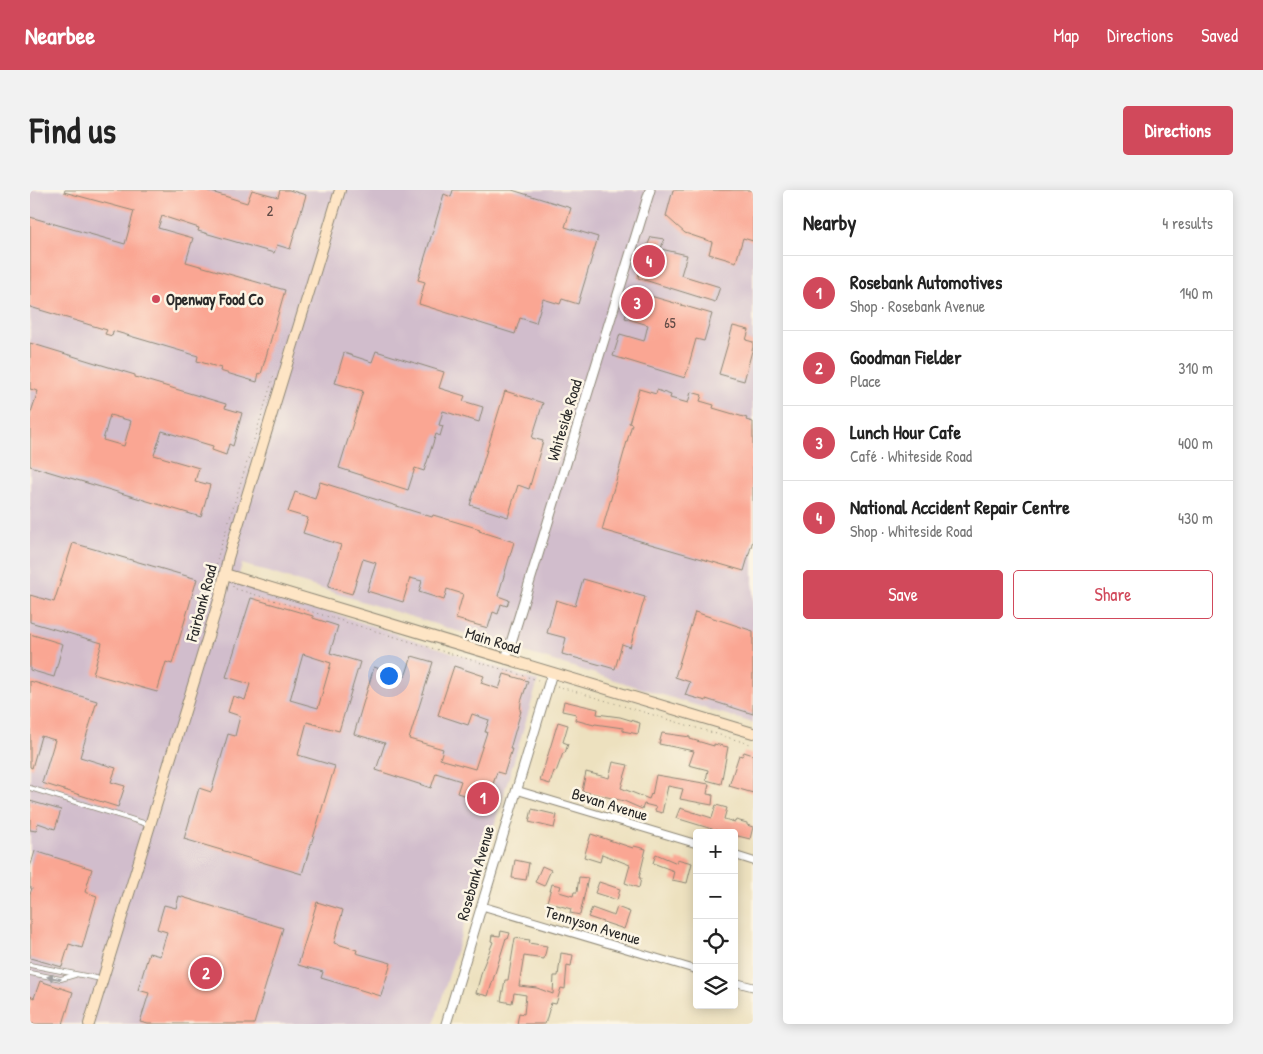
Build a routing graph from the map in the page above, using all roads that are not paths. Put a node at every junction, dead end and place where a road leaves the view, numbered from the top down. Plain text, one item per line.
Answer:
1 (650, 190) edge
2 (338, 191) edge
3 (229, 575) junction
4 (506, 659) junction
5 (551, 678) junction
6 (753, 734) edge
7 (30, 788) edge
8 (516, 790) junction
9 (150, 825) junction
10 (693, 843) edge
11 (738, 856) edge
12 (753, 861) edge
13 (482, 906) junction
14 (30, 965) edge
15 (693, 969) edge
16 (30, 973) edge
17 (78, 974) junction
18 (103, 980) junction
19 (738, 983) edge
20 (753, 987) edge
21 (449, 1023) edge
22 (89, 1024) edge

1 - 4 street, Whiteside Road
2 - 3 main road, Fairbank Road
3 - 4 main road, Main Road
3 - 9 main road, Fairbank Road
4 - 5 main road, Main Road
5 - 6 main road, Main Road
5 - 8 street, Rosebank Avenue
7 - 9 lane
8 - 10 street, Bevan Avenue
8 - 13 street, Rosebank Avenue
9 - 18 main road, Fairbank Road
11 - 12 street
13 - 15 street, Tennyson Avenue
13 - 21 street, Rosebank Avenue
14 - 17 lane
17 -> 16 lane
17 - 18 lane
18 - 22 main road, Fairbank Road
19 - 20 street

